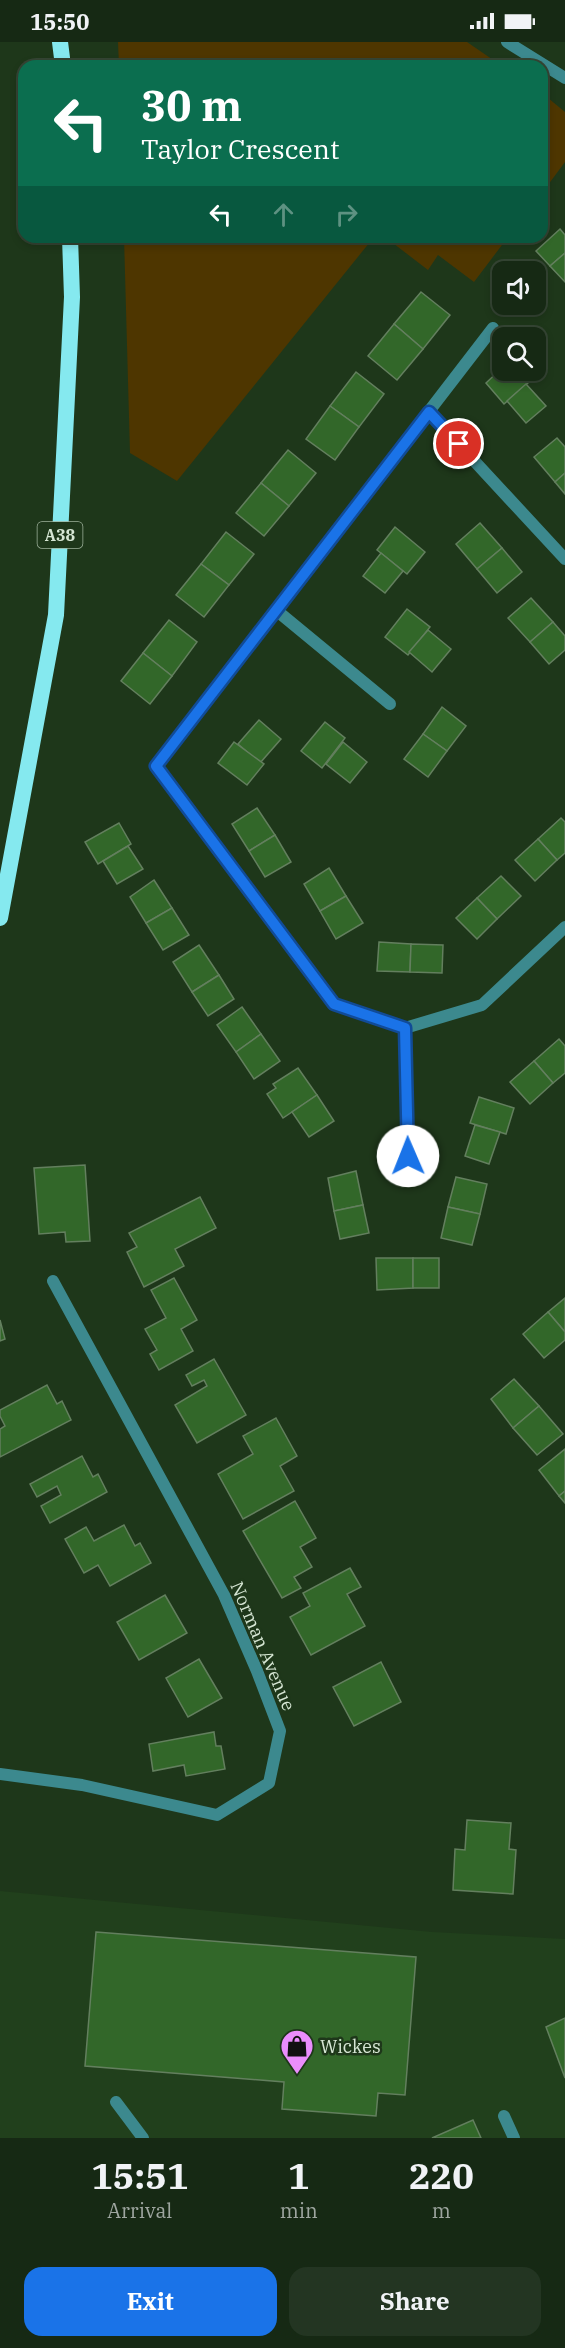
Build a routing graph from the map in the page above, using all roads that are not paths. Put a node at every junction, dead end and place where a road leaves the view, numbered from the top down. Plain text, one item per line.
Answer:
1 (60, 42) edge
2 (507, 42) edge
3 (62, 60) edge
4 (536, 60) edge
5 (548, 67) edge
6 (565, 78) edge
7 (70, 243) edge
8 (492, 329) edge
9 (429, 412) junction
10 (565, 559) edge
11 (276, 610) junction
12 (390, 704) dead end
13 (0, 918) edge
14 (565, 927) edge
15 (405, 1028) junction
16 (408, 1156) dead end
17 (53, 1281) dead end
18 (0, 1774) edge
19 (116, 2102) dead end
20 (504, 2115) dead end
21 (143, 2138) edge
22 (514, 2138) edge

1 - 3 highway
2 - 4 street
5 - 6 street
7 - 13 highway, A38
8 - 9 street
9 - 10 street
9 - 11 street
11 - 12 street
11 - 15 street
14 - 15 street
15 - 16 street
17 - 18 street, Norman Avenue
19 - 21 street
20 - 22 street

